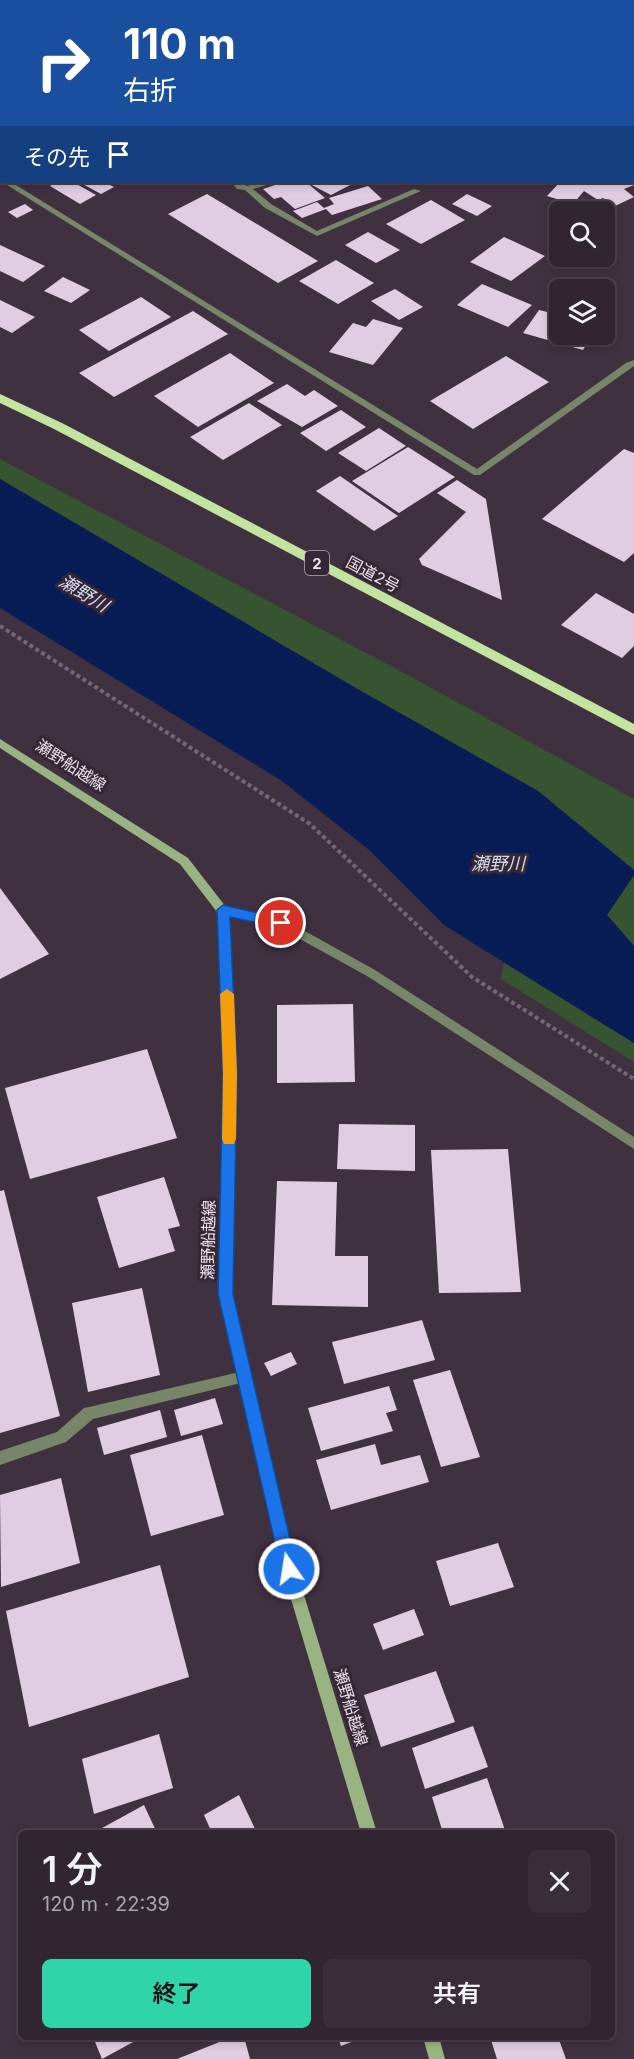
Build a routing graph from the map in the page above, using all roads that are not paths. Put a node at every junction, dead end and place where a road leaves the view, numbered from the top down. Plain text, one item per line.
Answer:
1 (13, 183) edge
2 (236, 183) edge
3 (264, 183) edge
4 (247, 188) junction
5 (417, 191) dead end
6 (0, 192) edge
7 (634, 363) edge
8 (0, 398) edge
9 (634, 730) edge
10 (0, 743) edge
11 (223, 910) junction
12 (634, 1143) edge
13 (244, 1377) junction
14 (0, 1458) edge
15 (368, 1830) edge
16 (432, 2040) edge
17 (437, 2059) edge

1 - 6 street
1 - 7 street
2 - 4 street
3 - 4 street
4 - 5 street
8 - 9 highway, 国道2号 / 2
10 - 11 main road, 瀬野船越線
11 - 12 street
11 - 13 main road, 瀬野船越線
13 - 14 street
13 - 15 main road, 瀬野船越線
16 - 17 main road

